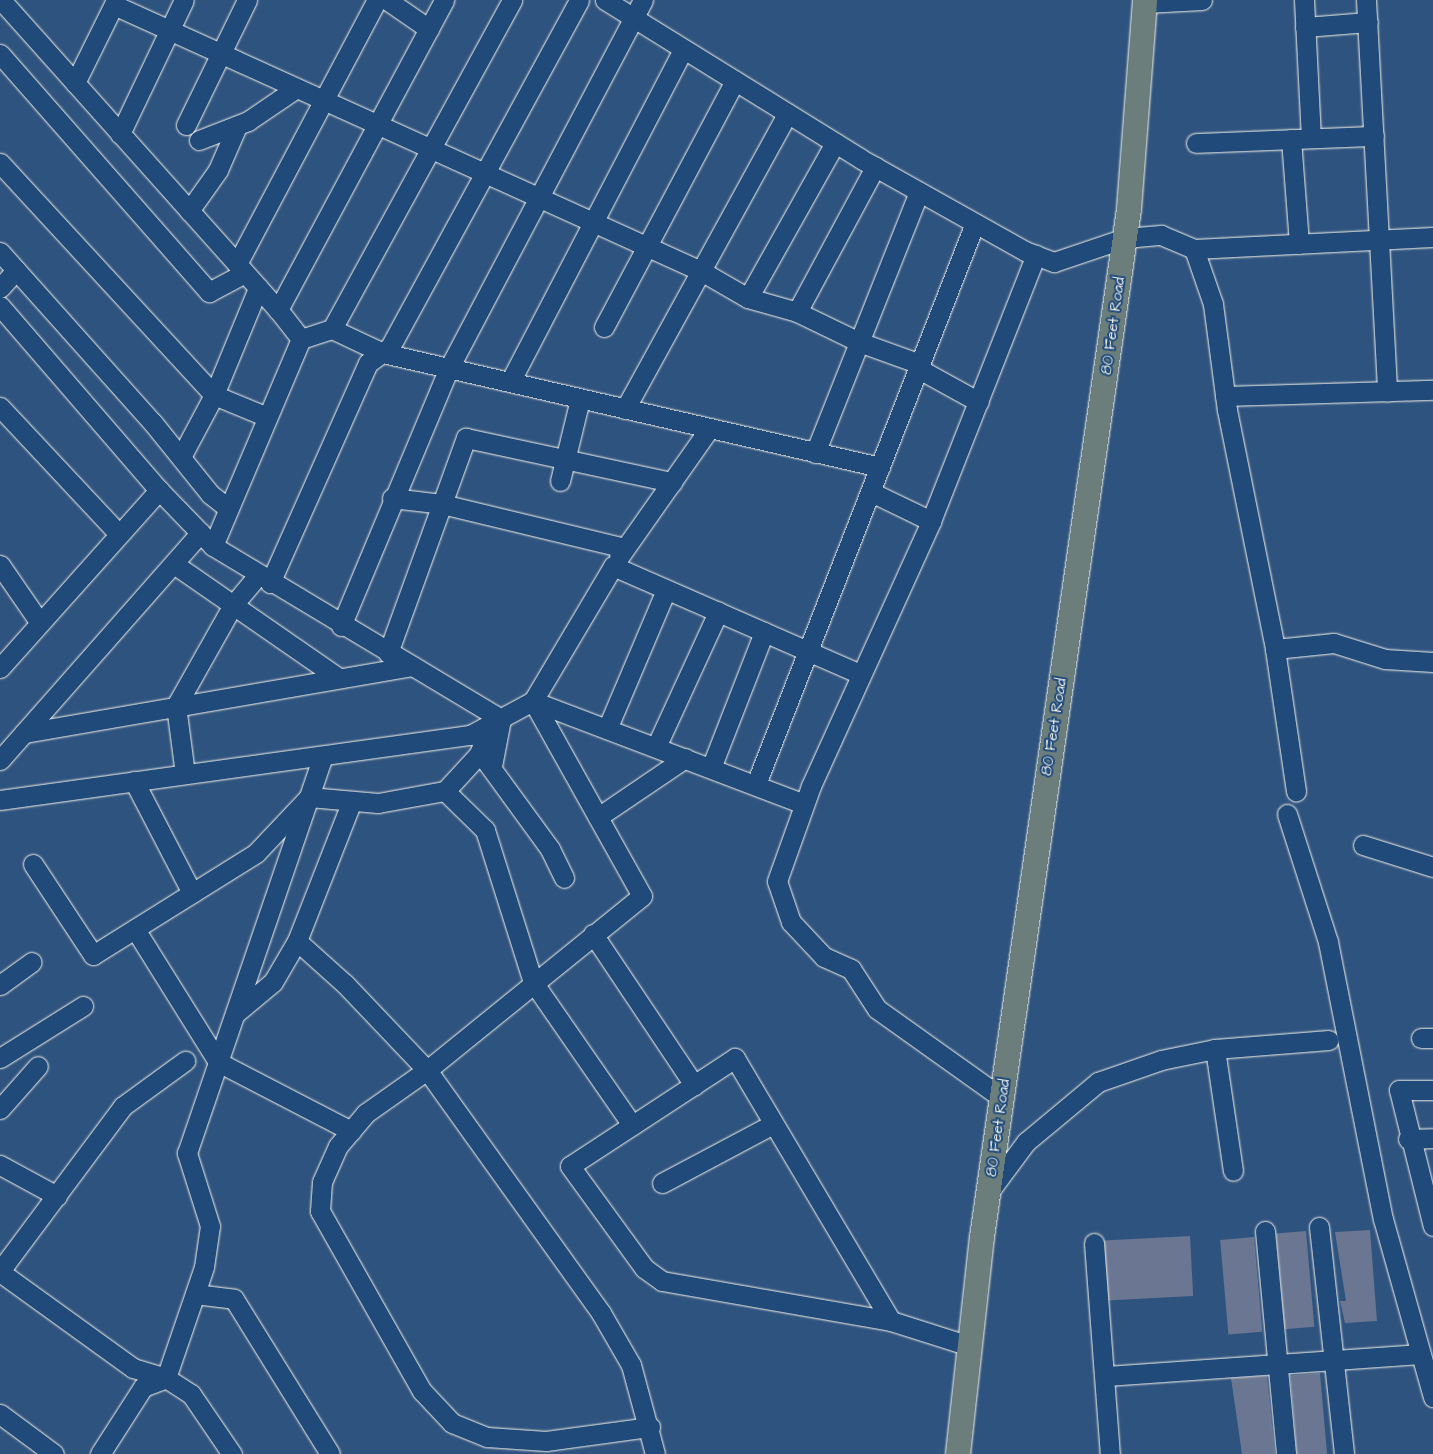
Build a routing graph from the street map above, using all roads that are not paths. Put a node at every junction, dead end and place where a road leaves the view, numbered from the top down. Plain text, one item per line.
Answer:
1 (1, 0) edge
2 (184, 0) edge
3 (247, 0) edge
4 (376, 0) edge
5 (387, 0) edge
6 (444, 0) edge
7 (512, 0) edge
8 (579, 0) edge
9 (605, 0) edge
10 (643, 0) edge
11 (1202, 0) edge
12 (1304, 0) edge
13 (1366, 0) edge
14 (115, 2) edge
15 (1145, 2) edge
16 (633, 18) junction
17 (1368, 22) junction
18 (1305, 27) junction
19 (429, 29) junction
20 (170, 30) junction
21 (683, 50) junction
22 (221, 53) junction
23 (2, 61) edge
24 (735, 81) junction
25 (75, 83) junction
26 (295, 89) junction
27 (323, 102) junction
28 (787, 114) junction
29 (186, 125) dead end
30 (237, 126) junction
31 (374, 126) junction
32 (120, 134) junction
33 (1374, 136) junction
34 (1311, 138) junction
35 (1291, 139) junction
36 (199, 140) dead end
37 (835, 143) junction
38 (1196, 143) dead end
39 (429, 152) junction
40 (0, 163) edge
41 (875, 167) junction
42 (483, 176) junction
43 (919, 192) junction
44 (539, 200) junction
45 (189, 211) junction
46 (975, 223) junction
47 (592, 225) junction
48 (1433, 237) edge
49 (1125, 238) junction
50 (1379, 240) junction
51 (1299, 244) junction
52 (1194, 249) junction
53 (645, 250) junction
54 (0, 252) edge
55 (1036, 255) junction
56 (241, 269) junction
57 (16, 270) junction
58 (701, 272) junction
59 (0, 288) edge
60 (258, 288) junction
61 (748, 298) junction
62 (0, 306) edge
63 (278, 310) junction
64 (797, 312) junction
65 (604, 327) dead end
66 (332, 329) junction
67 (301, 339) junction
68 (859, 342) junction
69 (383, 352) junction
70 (920, 364) junction
71 (449, 368) junction
72 (510, 382) junction
73 (1433, 390) edge
74 (1387, 391) junction
75 (214, 395) junction
76 (1225, 396) junction
77 (580, 399) junction
78 (978, 402) junction
79 (0, 407) edge
80 (625, 409) junction
81 (267, 417) junction
82 (709, 429) junction
83 (815, 453) junction
84 (181, 457) junction
85 (565, 460) junction
86 (880, 467) junction
87 (560, 481) dead end
88 (672, 482) junction
89 (159, 490) junction
90 (871, 492) junction
91 (392, 498) junction
92 (442, 504) junction
93 (228, 508) junction
94 (932, 521) junction
95 (119, 534) junction
96 (207, 539) junction
97 (626, 548) junction
98 (174, 564) junction
99 (0, 565) edge
100 (613, 566) junction
101 (264, 579) junction
102 (666, 590) junction
103 (233, 605) junction
104 (718, 612) junction
105 (40, 623) junction
106 (341, 626) junction
107 (764, 632) junction
108 (1275, 649) junction
109 (808, 652) junction
110 (388, 653) junction
111 (1433, 662) edge
112 (412, 666) junction
113 (0, 668) edge
114 (860, 674) junction
115 (336, 677) junction
116 (532, 701) junction
117 (176, 706) junction
118 (495, 722) junction
119 (607, 728) junction
120 (24, 733) junction
121 (656, 747) junction
122 (685, 758) junction
123 (322, 759) junction
124 (0, 760) edge
125 (486, 760) junction
126 (711, 768) junction
127 (185, 774) junction
128 (134, 781) junction
129 (756, 784) junction
130 (446, 791) junction
131 (1296, 791) dead end
132 (309, 797) junction
133 (0, 800) edge
134 (352, 801) junction
135 (804, 804) junction
136 (1286, 814) dead end
137 (598, 817) junction
138 (1363, 845) dead end
139 (33, 864) dead end
140 (1433, 867) edge
141 (564, 878) dead end
142 (192, 893) junction
143 (135, 928) junction
144 (593, 934) junction
145 (297, 941) junction
146 (32, 962) dead end
147 (532, 982) junction
148 (0, 985) edge
149 (82, 1006) dead end
150 (234, 1014) junction
151 (1329, 1040) dead end
152 (1215, 1050) junction
153 (0, 1058) edge
154 (185, 1061) dead end
155 (218, 1062) junction
156 (38, 1066) dead end
157 (427, 1070) junction
158 (694, 1085) junction
159 (1433, 1090) edge
160 (1002, 1098) junction
161 (0, 1109) edge
162 (773, 1124) junction
163 (632, 1125) junction
164 (351, 1131) junction
165 (1433, 1138) edge
166 (1408, 1139) junction
167 (0, 1165) edge
168 (1233, 1171) dead end
169 (662, 1183) dead end
170 (988, 1193) junction
171 (56, 1196) junction
172 (1430, 1205) edge
173 (1433, 1226) edge
174 (1319, 1227) dead end
175 (1265, 1231) dead end
176 (1094, 1243) dead end
177 (0, 1271) edge
178 (195, 1294) junction
179 (891, 1321) junction
180 (970, 1346) junction
181 (1418, 1354) junction
182 (1334, 1360) junction
183 (1278, 1363) junction
184 (1105, 1376) junction
185 (166, 1378) junction
186 (1433, 1397) edge
187 (0, 1414) edge
188 (650, 1427) junction
189 (54, 1454) edge
190 (100, 1454) edge
191 (232, 1454) edge
192 (330, 1454) edge
193 (655, 1454) edge
194 (958, 1454) edge
195 (1110, 1454) edge
196 (1286, 1454) edge
197 (1344, 1454) edge

1 - 25 street
2 - 20 street
3 - 22 street
4 - 27 street
5 - 19 street
6 - 19 street
7 - 39 street
8 - 42 street
9 - 16 street
10 - 16 street
11 - 15 street
12 - 18 street
13 - 17 street
14 - 20 street
14 - 25 street
15 - 49 main road, 80 Feet Road
16 - 21 street
16 - 44 street
17 - 18 street
17 - 33 street
18 - 34 street
19 - 31 street
20 - 22 street
20 - 32 street
21 - 24 street
21 - 47 street
22 - 26 street
22 - 29 street
23 - 56 street
24 - 28 street
24 - 53 street
25 - 32 street
26 - 27 street
26 - 30 street
27 - 31 street
27 - 56 street
28 - 37 street
28 - 58 street
30 - 36 street
30 - 45 street
31 - 39 street
31 - 63 street
32 - 45 street
33 - 34 street
33 - 50 street
34 - 35 street
35 - 38 street
35 - 51 street
37 - 41 street
37 - 61 street
39 - 42 street
39 - 66 street
40 - 75 street
41 - 43 street
41 - 64 street
42 - 44 street
42 - 69 street
43 - 46 street
43 - 68 street
44 - 47 street
44 - 71 street
45 - 56 street
46 - 55 street
46 - 70 street
47 - 53 street
47 - 72 street
48 - 50 street
49 - 52 street
49 - 55 street
49 - 160 main road, 80 Feet Road
50 - 51 street
50 - 74 street
51 - 52 street
52 - 76 street
53 - 58 street
53 - 65 street
54 - 57 street
55 - 78 street
56 - 60 street
57 - 59 street
57 - 84 street
58 - 61 street
58 - 80 street
60 - 63 street
60 - 75 street
61 - 64 street
62 - 89 street
63 - 67 street
64 - 68 street
66 - 67 street
66 - 69 street
67 - 81 street
68 - 70 street
68 - 83 street
69 - 71 street
69 - 101 street
70 - 78 street
70 - 86 street
71 - 72 street
71 - 91 street
72 - 77 street
73 - 74 street
74 - 76 street
75 - 81 street
75 - 84 street
76 - 108 street
77 - 80 street
77 - 85 street
78 - 94 street
79 - 95 street
80 - 82 street
81 - 93 street
82 - 83 street
82 - 88 street
83 - 86 street
84 - 93 street
85 - 87 street
85 - 88 street
85 - 92 street
86 - 90 street
88 - 97 street
89 - 95 street
89 - 96 street
90 - 94 street
90 - 109 street
91 - 92 street
91 - 106 street
92 - 97 street
92 - 110 street
93 - 96 street
94 - 114 street
95 - 105 street
96 - 98 street
96 - 101 street
97 - 100 street
98 - 103 street
98 - 120 street
99 - 105 street
100 - 102 street
100 - 116 street
101 - 103 street
101 - 106 street
102 - 104 street
102 - 119 street
103 - 115 street
103 - 117 street
104 - 107 street
104 - 121 street
105 - 113 street
106 - 110 street
107 - 109 street
107 - 126 street
108 - 111 street
108 - 131 street
109 - 114 street
109 - 129 street
110 - 112 street
112 - 115 street
112 - 118 street
114 - 135 street
115 - 117 street
116 - 118 street
116 - 119 street
116 - 137 street
117 - 120 street
117 - 127 street
118 - 123 street
118 - 125 street
119 - 121 street
120 - 124 street
121 - 122 street
122 - 126 street
122 - 137 street
123 - 127 street
123 - 132 street
125 - 130 street
125 - 141 street
126 - 129 street
127 - 128 street
128 - 133 street
128 - 142 street
129 - 135 street
130 - 134 street
130 - 147 street
132 - 134 street
132 - 142 street
132 - 150 street
134 - 145 street
135 - 160 street
136 - 181 street
137 - 144 street
138 - 140 street
139 - 143 street
142 - 143 street
143 - 155 street
144 - 147 street
144 - 158 street
145 - 150 street
145 - 157 street
146 - 148 street
147 - 157 street
147 - 163 street
149 - 153 street
150 - 155 street
151 - 152 street
152 - 168 street
152 - 170 street
154 - 171 street
155 - 164 street
155 - 178 street
156 - 161 street
157 - 164 street
157 - 188 street
158 - 162 street
158 - 163 street
159 - 166 street
160 - 170 main road, 80 Feet Road
162 - 169 street
162 - 179 street
163 - 179 street
164 - 188 street
165 - 166 street
166 - 172 street
167 - 171 street
170 - 180 main road, 80 Feet Road
171 - 177 street
172 - 173 street
174 - 182 street
175 - 183 street
176 - 184 street
177 - 185 street
178 - 185 street
178 - 192 street
179 - 180 street
180 - 194 main road, 80 Feet Road
181 - 182 street
181 - 186 street
182 - 183 street
182 - 197 street
183 - 184 street
183 - 196 street
184 - 195 street
185 - 190 street
185 - 191 street
187 - 189 street
188 - 193 street

